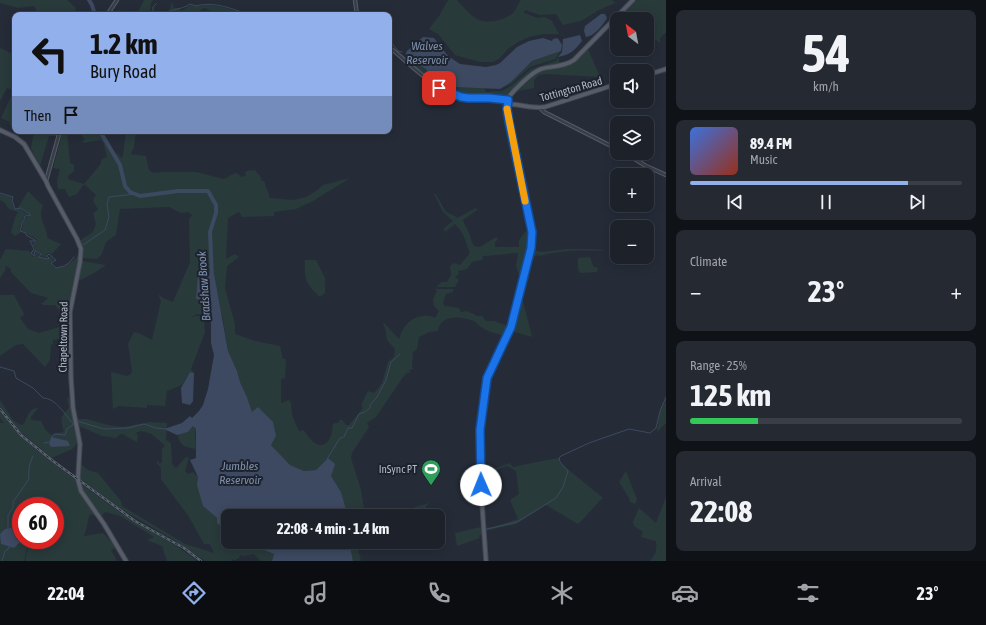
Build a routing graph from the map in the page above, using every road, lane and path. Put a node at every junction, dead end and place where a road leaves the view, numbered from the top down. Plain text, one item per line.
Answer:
1 (116, 0) edge
2 (355, 0) edge
3 (633, 0) edge
4 (109, 12) edge
5 (356, 12) edge
6 (392, 49) edge
7 (666, 69) edge
8 (654, 73) edge
9 (610, 86) edge
10 (507, 102) junction
11 (540, 108) junction
12 (0, 130) edge
13 (59, 134) edge
14 (610, 145) edge
15 (636, 160) edge
16 (666, 175) edge
17 (46, 181) junction
18 (126, 561) edge
19 (486, 561) edge

1 - 4 street
2 - 5 street
3 - 10 main road
6 - 10 street
7 - 8 main road
9 - 11 main road, Tottington Road
10 - 11 main road, Tottington Road
10 - 19 main road
11 - 14 street
12 - 17 main road, Chapeltown Road
13 - 17 street
15 - 16 street
17 - 18 main road, Chapeltown Road

